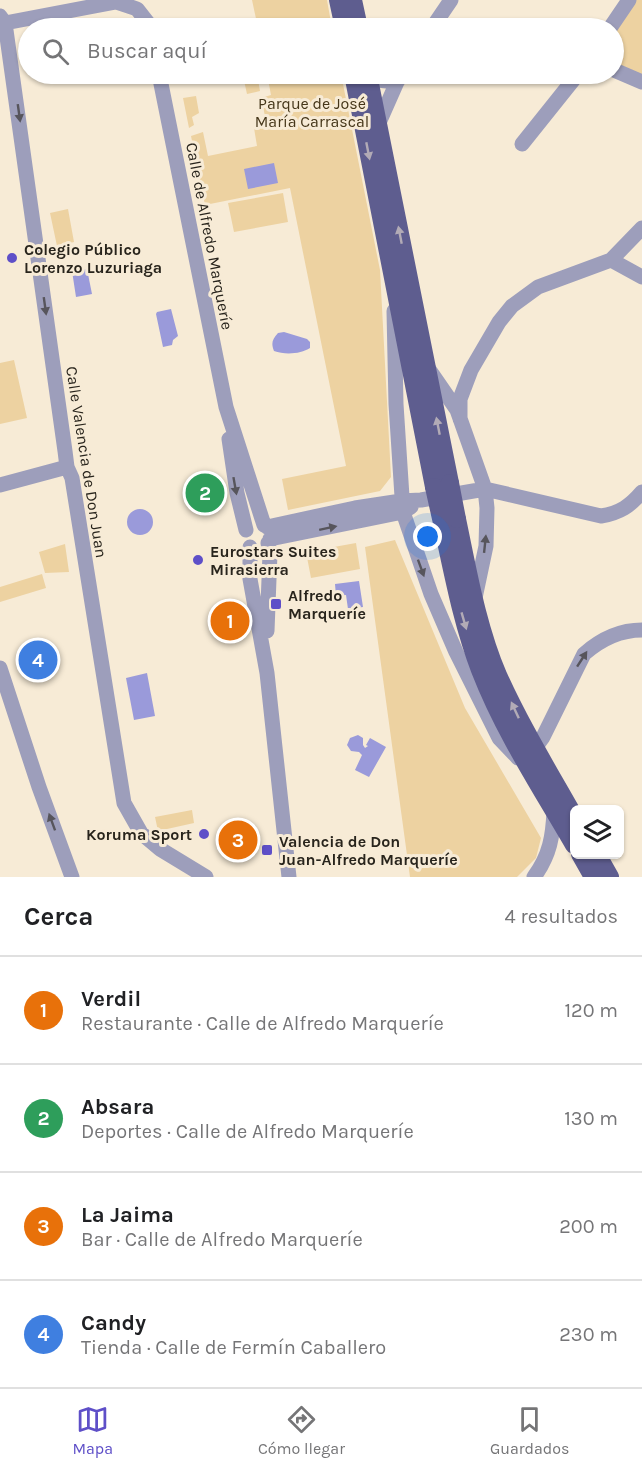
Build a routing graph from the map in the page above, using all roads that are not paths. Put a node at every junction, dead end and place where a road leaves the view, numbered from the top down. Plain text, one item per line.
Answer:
1 (338, 0) edge
2 (353, 0) edge
3 (451, 0) edge
4 (629, 0) edge
5 (144, 18) edge
6 (342, 18) edge
7 (357, 18) edge
8 (439, 18) edge
9 (617, 18) edge
10 (3, 19) edge
11 (624, 74) edge
12 (642, 82) edge
13 (161, 84) edge
14 (355, 84) edge
15 (370, 84) edge
16 (396, 84) edge
17 (570, 84) edge
18 (378, 125) junction
19 (522, 144) dead end
20 (642, 228) edge
21 (611, 260) junction
22 (393, 276) junction
23 (642, 277) edge
24 (426, 365) junction
25 (466, 384) junction
26 (441, 386) junction
27 (226, 407) junction
28 (460, 419) junction
29 (67, 467) junction
30 (0, 485) edge
31 (442, 485) junction
32 (484, 489) junction
33 (642, 492) edge
34 (402, 507) junction
35 (449, 521) junction
36 (246, 530) junction
37 (268, 534) junction
38 (249, 547) junction
39 (475, 598) junction
40 (642, 630) edge
41 (0, 668) edge
42 (267, 673) junction
43 (535, 748) junction
44 (532, 773) junction
45 (570, 809) edge
46 (554, 810) junction
47 (570, 838) edge
48 (582, 859) edge
49 (599, 859) edge
50 (72, 877) edge
51 (206, 877) edge
52 (289, 877) edge
53 (534, 877) edge
54 (593, 877) edge
55 (610, 877) edge

1 - 6 main road
2 - 7 main road
3 - 8 street
4 - 9 street
5 - 10 street
10 -> 29 street, Calle Valencia de Don Juan
11 - 12 street
13 - 27 street, Calle de Alfredo Marqueríe
14 -> 22 main road
15 - 18 main road
16 - 18 street
17 - 19 street
24 -> 18 main road
20 - 21 street
21 - 23 street
21 - 25 street
22 - 31 main road
22 - 34 street
24 - 26 street
31 -> 24 main road
25 - 26 street
25 - 28 street
26 - 28 street
27 -> 36 street, Calle de Alfredo Marqueríe
27 - 37 street, Calle de Alfredo Marqueríe
28 - 32 street
29 - 30 street
29 - 51 street, Calle Valencia de Don Juan
31 - 35 main road, bridge
32 - 33 street
32 - 34 street
39 -> 32 street
34 - 37 street
34 -> 44 street
35 - 39 main road
35 -> 44 main road
36 - 37 street
36 - 38 street, Calle de Alfredo Marqueríe
37 - 38 street
37 - 42 street, Calle de Alfredo Marqueríe
38 - 42 street, Calle de Alfredo Marqueríe
43 -> 39 main road
43 -> 40 street
50 -> 41 street
42 - 52 street, Calle de Alfredo Marqueríe
43 - 45 main road
44 - 46 main road
46 - 47 main road
46 - 53 street
48 - 54 main road
49 - 55 main road

